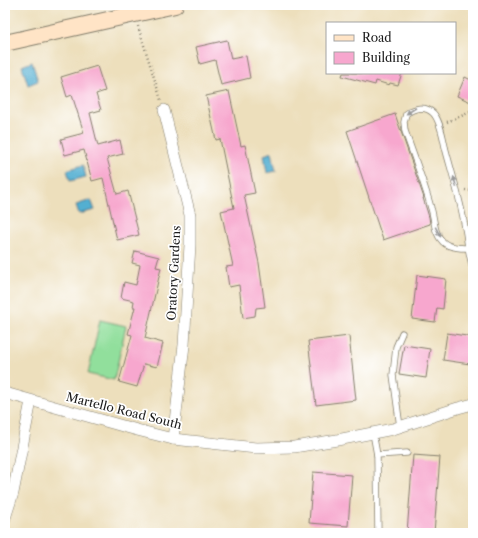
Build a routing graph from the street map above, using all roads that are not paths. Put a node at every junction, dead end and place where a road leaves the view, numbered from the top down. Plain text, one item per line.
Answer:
1 (175, 5) edge
2 (5, 43) edge
3 (164, 110) road end
4 (470, 248) edge
5 (473, 270) edge
6 (402, 333) dead end
7 (5, 393) edge
8 (32, 401) junction
9 (473, 404) edge
10 (400, 427) junction
11 (373, 433) junction
12 (173, 439) junction
13 (407, 453) dead end
14 (378, 455) junction
15 (5, 518) edge
16 (378, 533) edge

1 - 2 street
3 - 12 street, Oratory Gardens
4 -> 4 lane
4 - 5 lane
6 - 10 lane
7 - 8 street, Martello Road South
8 - 12 street, Martello Road South
8 - 15 street
9 - 10 street, Martello Road South
10 - 11 street, Martello Road South
11 - 12 street, Martello Road South
11 - 14 lane
13 - 14 lane
14 - 16 lane

